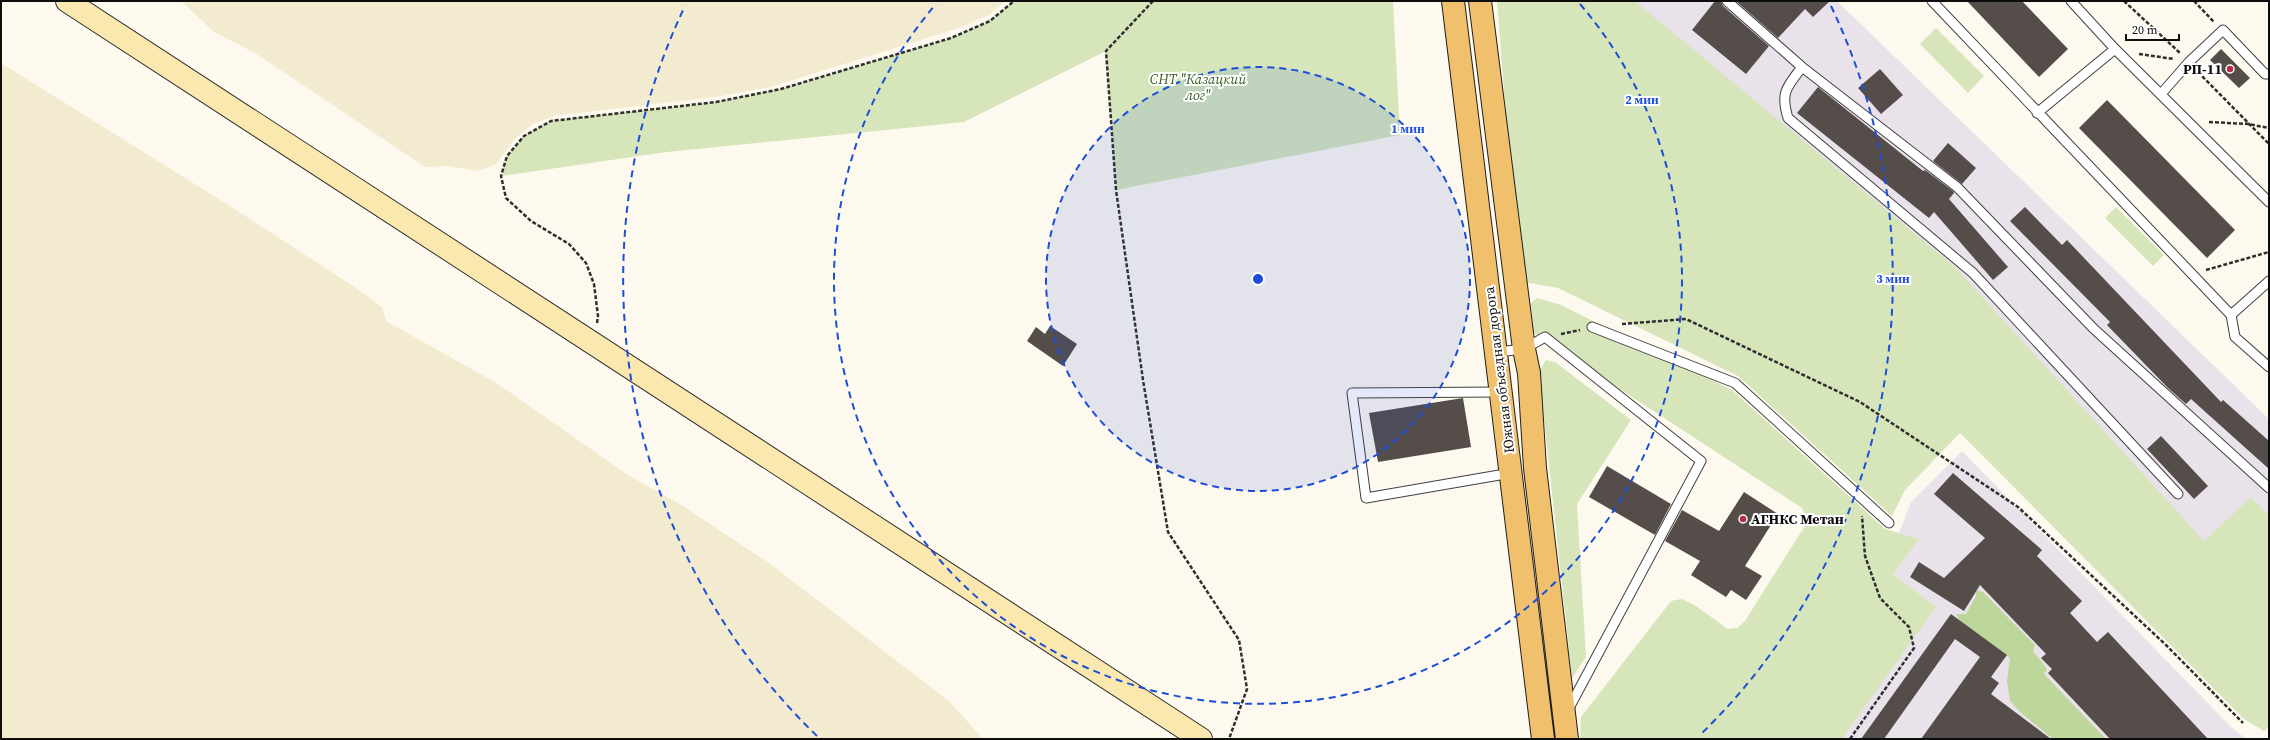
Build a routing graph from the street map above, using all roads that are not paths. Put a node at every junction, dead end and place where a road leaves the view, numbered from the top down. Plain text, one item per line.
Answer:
1 (67, 1) edge
2 (1453, 1) edge
3 (1480, 1) edge
4 (1727, 1) edge
5 (1932, 1) edge
6 (2070, 1) edge
7 (2115, 49) junction
8 (1802, 67) junction
9 (2269, 74) edge
10 (2161, 94) junction
11 (2037, 113) junction
12 (2269, 202) edge
13 (2269, 281) edge
14 (2231, 315) junction
15 (1592, 327) road end
16 (1524, 348) junction
17 (1497, 352) junction
18 (2269, 367) edge
19 (1502, 392) junction
20 (1511, 473) junction
21 (2269, 488) edge
22 (2178, 494) dead end
23 (1889, 523) dead end
24 (1565, 729) edge
25 (1201, 739) edge
26 (1543, 739) edge

1 - 25 street
2 - 17 main road, Южная объездная дорога
3 - 16 main road, Южная объездная дорога
4 - 8 lane
5 - 11 lane
6 - 7 lane
7 - 10 lane
7 - 11 lane
8 - 21 lane
8 - 22 lane
9 - 10 lane
10 - 12 lane
11 - 14 lane
13 - 14 lane
14 - 18 lane
15 - 23 lane
16 - 17 lane
16 - 24 main road, Южная объездная дорога
16 - 24 lane
17 - 19 main road, Южная объездная дорога
19 - 20 main road, Южная объездная дорога
19 - 20 lane
20 - 26 main road, Южная объездная дорога

